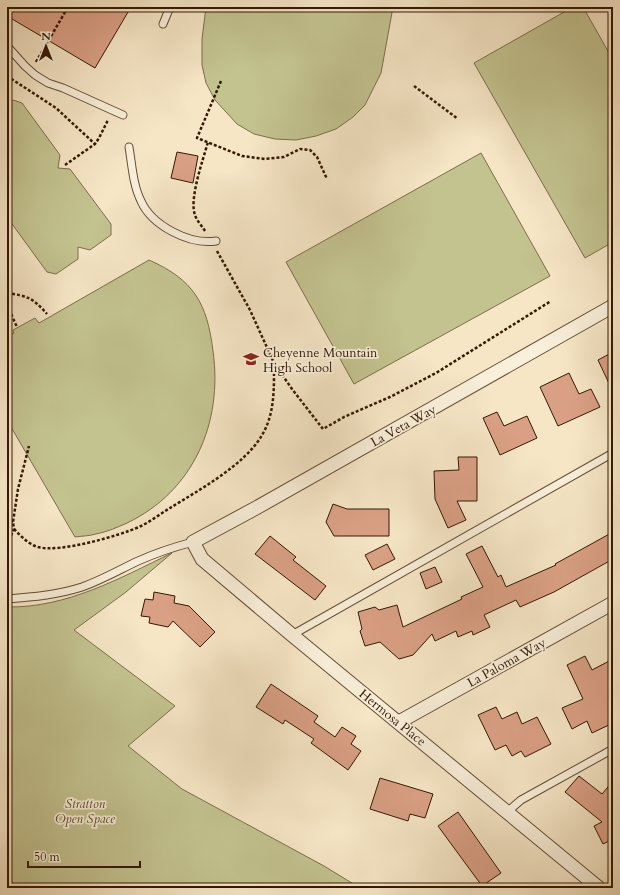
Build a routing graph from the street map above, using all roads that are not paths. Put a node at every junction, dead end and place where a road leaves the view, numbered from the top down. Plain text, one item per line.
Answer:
1 (170, 7) edge
2 (163, 24) dead end
3 (7, 46) edge
4 (123, 115) dead end
5 (129, 147) dead end
6 (213, 241) road end
7 (613, 306) edge
8 (613, 453) edge
9 (193, 542) junction
10 (7, 599) edge
11 (613, 602) edge
12 (292, 635) junction
13 (399, 722) junction
14 (613, 749) edge
15 (507, 812) junction
16 (599, 888) edge

1 - 2 lane
3 - 4 lane
5 - 6 lane
7 - 9 street, La Veta Way
8 - 12 lane
9 - 10 lane
9 - 12 street, Hermosa Place
11 - 13 street, La Paloma Way
12 - 13 street, Hermosa Place
13 - 15 street, Hermosa Place
14 - 15 lane
15 - 16 street, Hermosa Place

